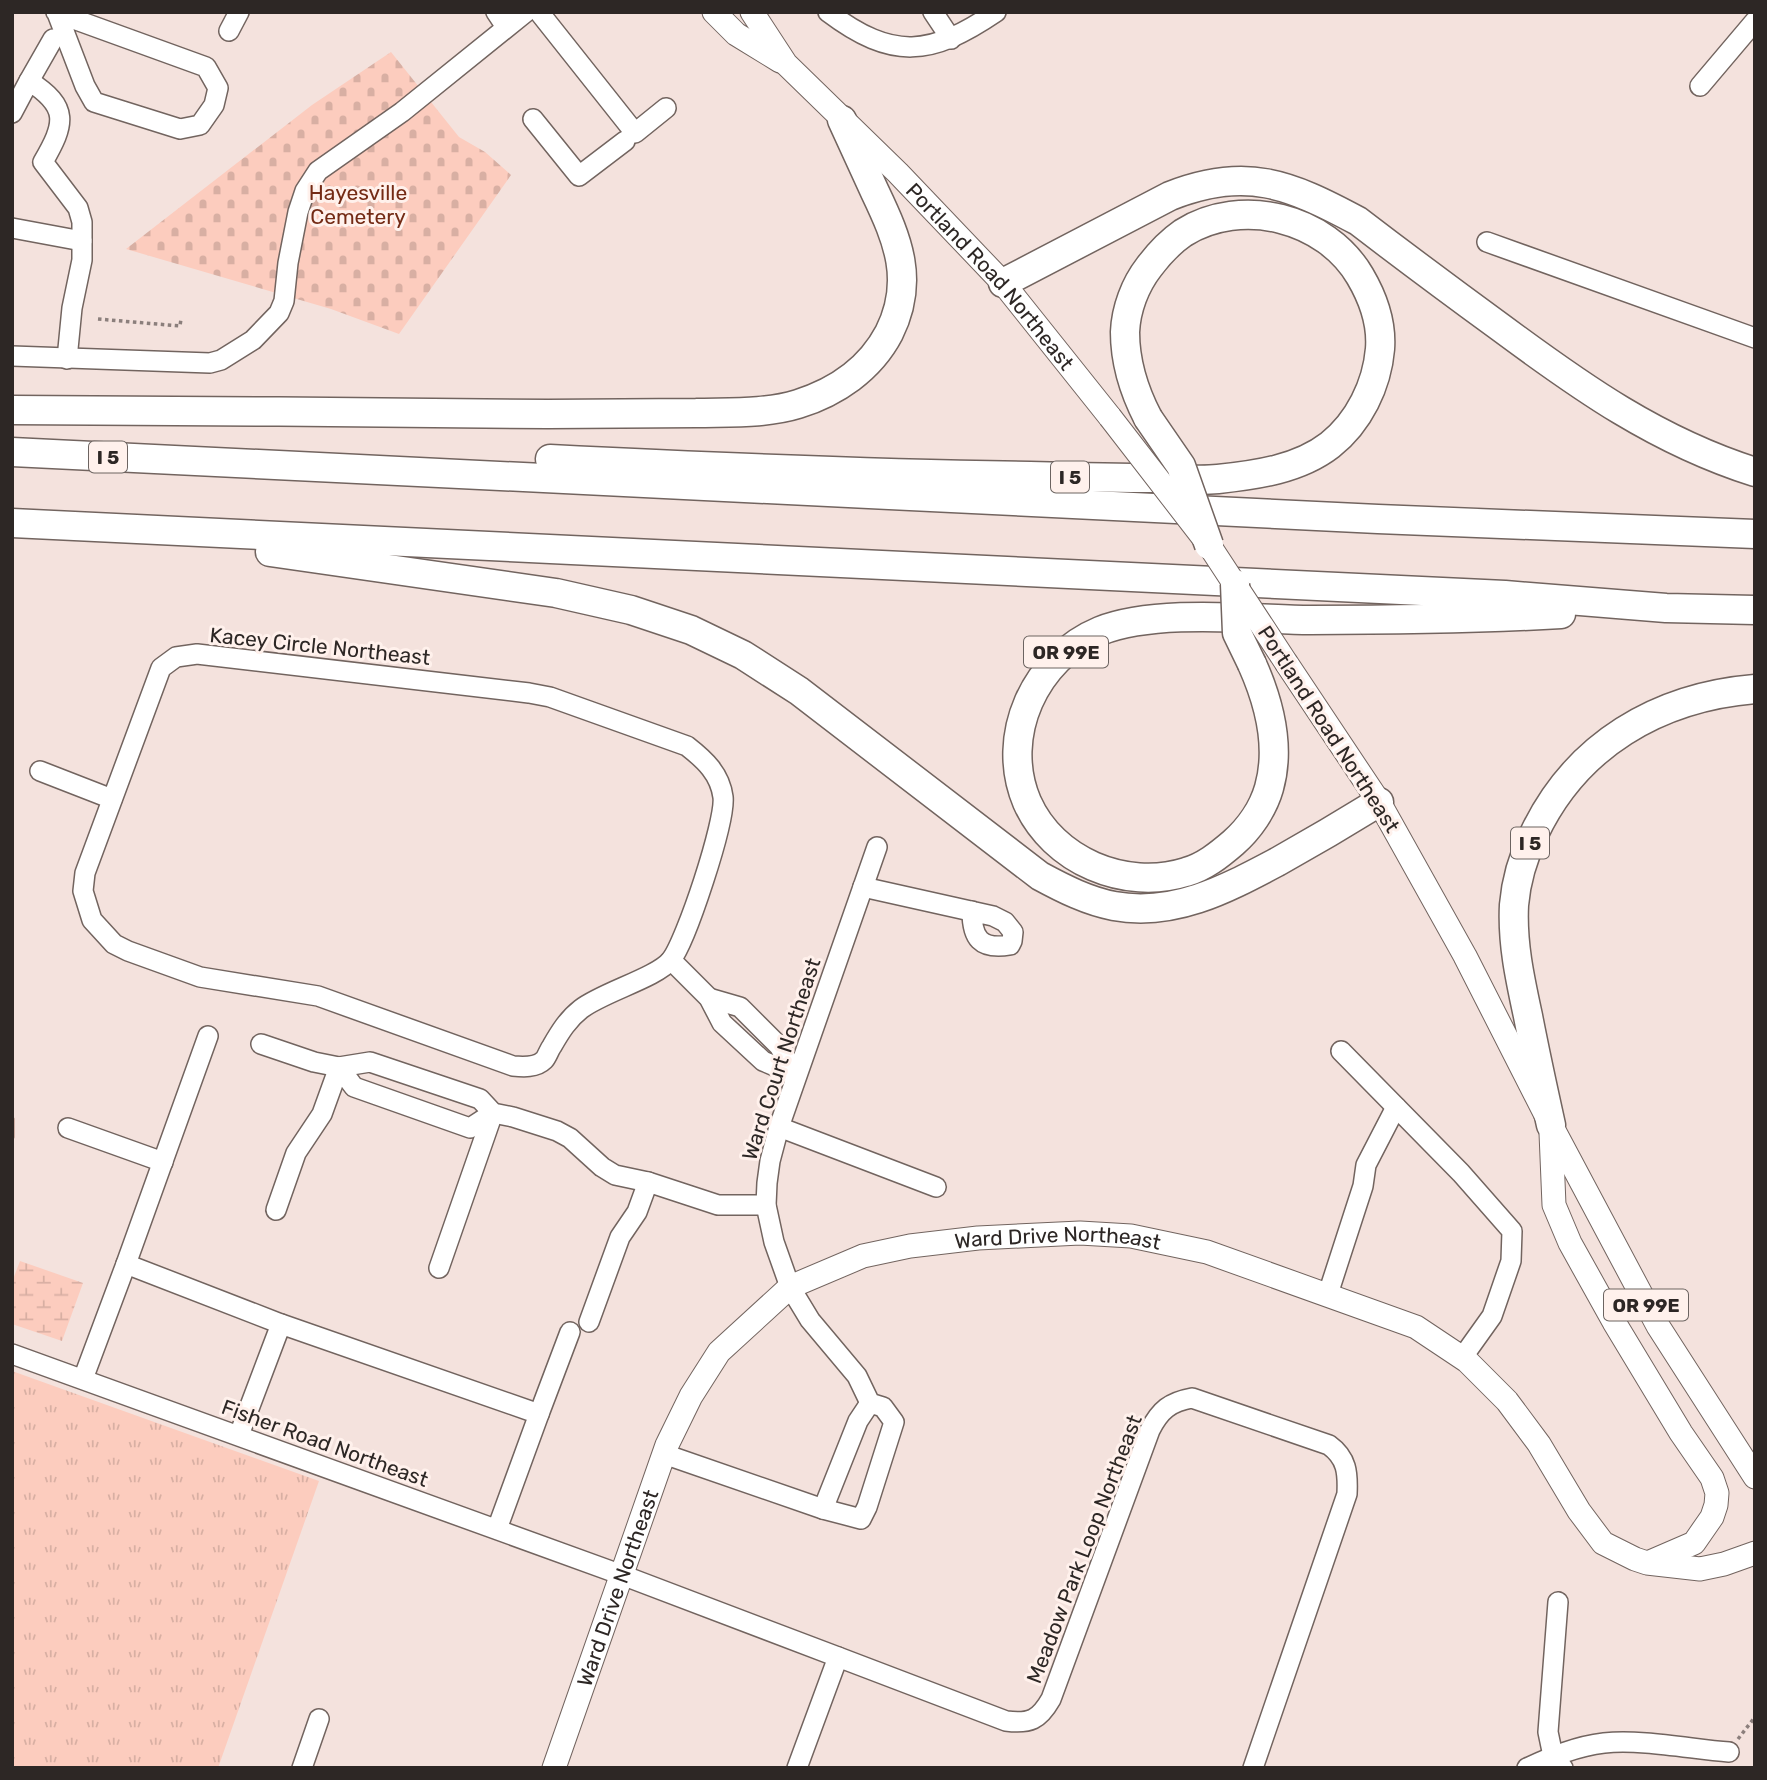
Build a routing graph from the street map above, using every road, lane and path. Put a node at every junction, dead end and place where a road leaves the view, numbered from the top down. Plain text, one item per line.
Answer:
1 (57, 12) edge
2 (239, 12) edge
3 (526, 12) edge
4 (538, 12) edge
5 (714, 12) edge
6 (752, 12) edge
7 (828, 12) edge
8 (933, 12) edge
9 (996, 12) edge
10 (501, 20) edge
11 (1755, 21) edge
12 (229, 31) dead end
13 (53, 39) dead end
14 (951, 39) junction
15 (786, 64) junction
16 (29, 81) junction
17 (1700, 86) dead end
18 (666, 108) dead end
19 (12, 113) edge
20 (533, 120) dead end
21 (842, 120) junction
22 (625, 141) dead end
23 (12, 228) edge
24 (82, 241) junction
25 (1487, 242) dead end
26 (1003, 284) junction
27 (98, 318) dead end
28 (181, 319) dead end
29 (1755, 338) edge
30 (12, 356) edge
31 (68, 359) junction
32 (12, 410) edge
33 (12, 452) edge
34 (204, 461) junction
35 (1755, 472) edge
36 (12, 523) edge
37 (104, 528) junction
38 (1755, 534) edge
39 (1209, 545) junction
40 (1235, 584) junction
41 (1666, 608) junction
42 (1755, 610) edge
43 (1755, 689) edge
44 (40, 771) dead end
45 (112, 799) junction
46 (1379, 803) junction
47 (877, 847) dead end
48 (863, 887) junction
49 (972, 911) dead end
50 (671, 960) junction
51 (208, 1036) dead end
52 (261, 1044) dead end
53 (1341, 1051) dead end
54 (339, 1067) junction
55 (796, 1075) junction
56 (1396, 1107) junction
57 (493, 1113) junction
58 (1550, 1125) junction
59 (779, 1127) junction
60 (68, 1128) dead end
61 (163, 1162) junction
62 (648, 1182) junction
63 (936, 1187) dead end
64 (766, 1205) junction
65 (276, 1210) dead end
66 (126, 1264) junction
67 (439, 1268) dead end
68 (790, 1287) junction
69 (1328, 1294) junction
70 (589, 1322) dead end
71 (281, 1324) junction
72 (570, 1332) dead end
73 (12, 1354) edge
74 (1462, 1358) junction
75 (83, 1379) junction
76 (870, 1403) junction
77 (539, 1414) junction
78 (239, 1435) junction
79 (664, 1454) junction
80 (1755, 1478) edge
81 (823, 1509) junction
82 (497, 1529) junction
83 (1755, 1553) edge
84 (1647, 1563) junction
85 (622, 1575) junction
86 (1558, 1602) dead end
87 (838, 1657) junction
88 (1755, 1717) edge
89 (319, 1719) dead end
90 (1729, 1752) joint
91 (1558, 1762) edge
92 (302, 1768) edge
93 (554, 1768) edge
94 (797, 1768) edge
95 (1252, 1768) edge
96 (1527, 1768) edge

1 - 1 street
2 - 12 street
3 - 10 street
4 - 18 street
5 - 15 main road, Portland Road Northeast
6 - 15 main road, Portland Road Northeast
7 - 14 street
8 - 14 street
9 - 14 street
10 - 31 street
11 - 17 street
13 - 16 street
15 - 21 main road, Portland Road Northeast
16 - 19 street
16 - 24 street
20 - 22 street
21 - 26 main road, Portland Road Northeast / OR 99E
21 - 32 highway
23 - 24 street
24 - 31 street
25 - 29 street
26 - 35 highway
26 - 39 main road, Portland Road Northeast / OR 99E, bridge
27 - 28 path
30 - 31 street
33 - 34 highway, I 5
34 - 38 highway, I 5
34 - 39 highway, I 5, bridge
36 - 37 highway
37 - 41 highway
37 - 46 highway
39 - 40 main road, Portland Road Northeast / OR 99E, bridge
40 - 41 highway, OR 99E, bridge
40 - 46 main road, Portland Road Northeast / OR 99E, bridge
41 - 42 highway
43 - 58 highway, I 5
44 - 45 street
45 - 50 street, Kacey Circle Northeast
45 - 50 street, Kacey Circle Northeast
46 - 58 main road, Portland Road Northeast / OR 99E
47 - 48 street, Ward Court Northeast
48 - 49 street
48 - 55 street, Ward Court Northeast
50 - 55 street
51 - 61 street
52 - 54 street
53 - 56 street
54 - 57 street
54 - 57 street
54 - 65 street
55 - 59 street, Ward Court Northeast
56 - 69 street
56 - 74 street
57 - 62 street
57 - 67 street
58 - 80 main road, Portland Road Northeast / OR 99E
58 - 84 main road
59 - 63 street
59 - 64 street, Ward Court Northeast
60 - 61 street
61 - 66 street
62 - 64 street
62 - 70 street
64 - 68 street, Ward Court Northeast
66 - 71 street
66 - 75 street
68 - 69 main road, Ward Drive Northeast
68 - 76 street, Ward Court Northeast
68 - 79 main road, Ward Drive Northeast
69 - 74 main road, Ward Drive Northeast
71 - 77 street
71 - 78 street
72 - 77 street
73 - 75 street, Fisher Road Northeast
74 - 84 main road, Ward Drive Northeast
75 - 78 street, Fisher Road Northeast
76 - 81 street
76 - 81 street, Ward Court Northeast
77 - 82 street
78 - 82 street, Fisher Road Northeast
79 - 81 street
79 - 85 main road, Ward Drive Northeast
82 - 85 street, Fisher Road Northeast
83 - 84 main road, Ward Drive Northeast
85 - 87 street, Meadow Park Loop Northeast
85 - 93 main road, Ward Drive Northeast
86 - 91 street
87 - 94 street
87 - 95 street, Meadow Park Loop Northeast
88 - 90 path
89 - 92 street
90 - 91 street
91 - 96 street

